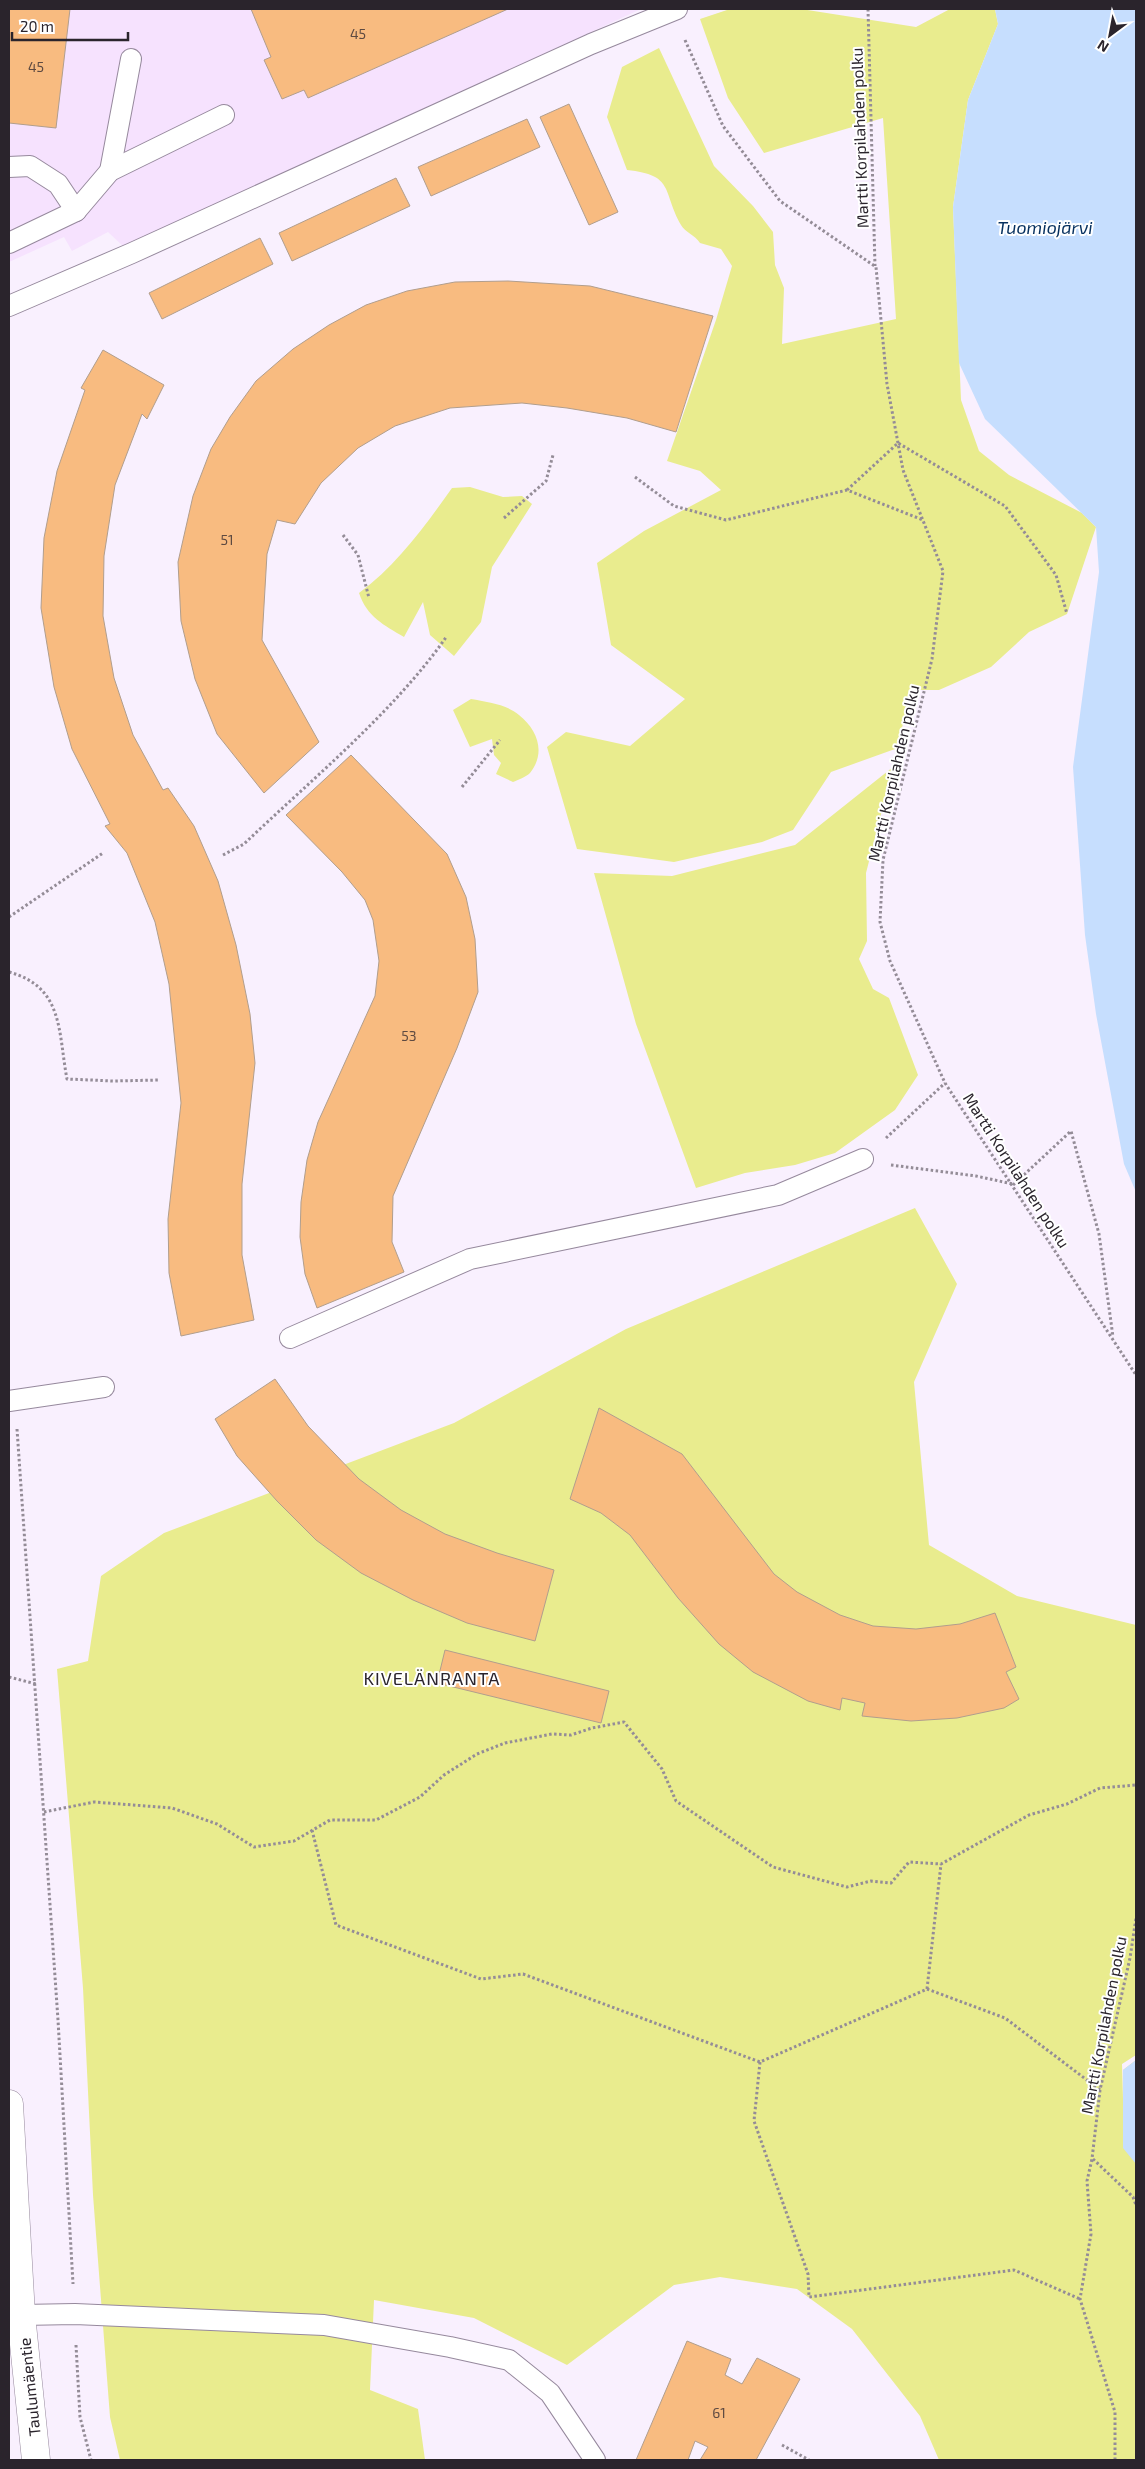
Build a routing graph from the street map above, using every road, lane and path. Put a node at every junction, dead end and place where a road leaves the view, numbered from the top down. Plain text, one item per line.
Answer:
1 (868, 9) edge
2 (674, 10) edge
3 (131, 59) dead end
4 (224, 115) dead end
5 (9, 167) edge
6 (110, 171) junction
7 (76, 212) junction
8 (9, 242) edge
9 (876, 267) junction
10 (9, 306) edge
11 (898, 443) junction
12 (553, 454) dead end
13 (635, 477) dead end
14 (847, 490) junction
15 (504, 518) dead end
16 (923, 520) junction
17 (343, 535) dead end
18 (369, 598) dead end
19 (1067, 614) dead end
20 (447, 636) dead end
21 (500, 740) dead end
22 (462, 787) dead end
23 (103, 853) dead end
24 (224, 855) dead end
25 (9, 917) edge
26 (9, 972) edge
27 (160, 1080) dead end
28 (945, 1084) junction
29 (863, 1159) junction
30 (1013, 1185) junction
31 (290, 1338) dead end
32 (1113, 1339) junction
33 (1136, 1375) edge
34 (104, 1387) dead end
35 (12, 1401) edge
36 (9, 1677) edge
37 (36, 1684) junction
38 (1136, 1785) edge
39 (44, 1812) junction
40 (312, 1830) junction
41 (941, 1864) junction
42 (1136, 1918) edge
43 (927, 1989) junction
44 (760, 2062) junction
45 (1100, 2090) junction
46 (9, 2104) edge
47 (1092, 2159) junction
48 (1136, 2205) edge
49 (1080, 2299) junction
50 (75, 2314) junction
51 (21, 2315) junction
52 (782, 2445) dead end
53 (36, 2460) edge
54 (91, 2460) edge
55 (596, 2460) edge
56 (809, 2460) edge
57 (1115, 2460) edge

1 - 9 path, Martti Korpilahden polku
2 - 9 path, Martti Korpilahden polku
2 - 10 lane
3 - 6 lane
4 - 6 lane
5 - 7 lane
6 - 7 lane
7 - 8 lane
9 - 11 path, Martti Korpilahden polku
11 - 14 path
11 - 16 path, Martti Korpilahden polku
11 - 19 path
12 - 15 path
13 - 14 path
14 - 16 path
16 - 28 path, Martti Korpilahden polku
17 - 18 path
20 - 24 path
21 - 22 path
23 - 25 path
26 - 27 path
28 - 29 path
28 - 30 path, Martti Korpilahden polku
29 - 30 path
29 - 31 lane
30 - 32 path, Martti Korpilahden polku
30 - 32 path
32 - 33 path, Martti Korpilahden polku
34 - 35 lane
35 - 37 path
36 - 37 path
37 - 39 path
38 - 41 path
39 - 40 path
39 - 50 path
40 - 41 path
40 - 44 path
41 - 43 path
42 - 45 path, Martti Korpilahden polku
43 - 44 path
43 - 45 path
44 - 49 path
45 - 47 path, Martti Korpilahden polku
46 - 51 main road, Taulumäentie
47 - 48 path
47 - 49 path, Martti Korpilahden polku
49 - 57 path, Martti Korpilahden polku
50 - 51 lane
50 - 54 path
50 - 55 lane
51 - 53 main road, Taulumäentie
52 - 56 path

